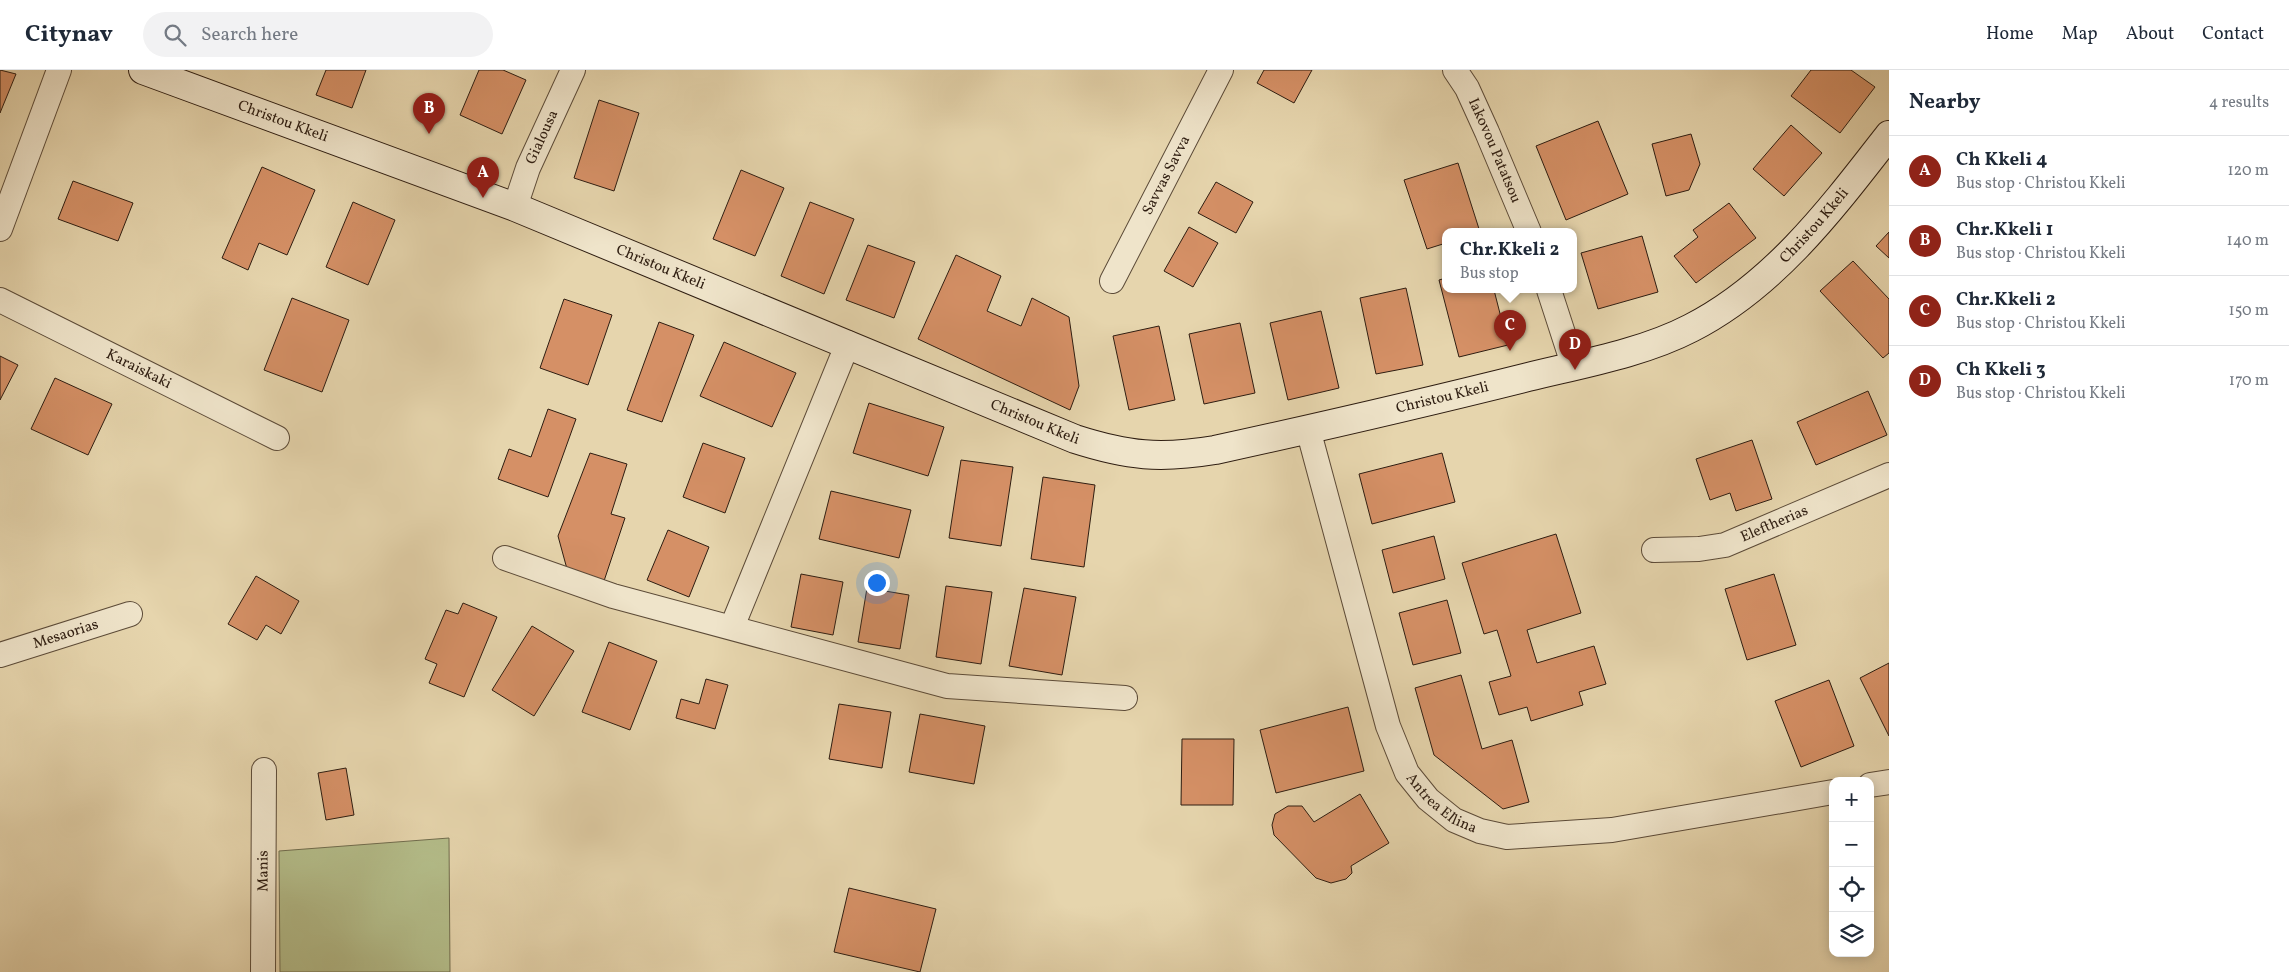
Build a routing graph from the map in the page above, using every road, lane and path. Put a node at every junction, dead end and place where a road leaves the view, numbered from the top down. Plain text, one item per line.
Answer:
1 (59, 70) edge
2 (143, 70) edge
3 (573, 70) edge
4 (1221, 70) edge
5 (1455, 70) edge
6 (1889, 134) edge
7 (515, 207) junction
8 (1527, 228) edge
9 (0, 229) edge
10 (1112, 281) dead end
11 (1550, 293) edge
12 (0, 300) edge
13 (848, 343) junction
14 (1574, 367) junction
15 (1308, 429) junction
16 (277, 438) dead end
17 (1889, 475) edge
18 (1654, 550) dead end
19 (505, 558) dead end
20 (130, 614) dead end
21 (732, 627) junction
22 (0, 655) edge
23 (1125, 698) dead end
24 (264, 770) dead end
25 (1889, 782) edge
26 (1874, 785) edge
27 (1829, 793) edge
28 (263, 972) edge

1 - 9 street
2 - 7 street, Christou Kkeli
3 - 7 street, Gialousa
4 - 10 street, Savvas Savva
5 - 8 street, Iakovou Patatsou
6 - 14 street, Christou Kkeli
7 - 13 street, Christou Kkeli
11 - 14 street
12 - 16 street, Karaiskaki
13 - 15 street, Christou Kkeli
13 - 21 street
14 - 15 street, Christou Kkeli
15 - 27 street, Antrea Ellina
17 - 18 street, Eleftherias
19 - 21 street
20 - 22 street, Mesaorias
21 - 23 street
24 - 28 street, Manis
25 - 26 street

